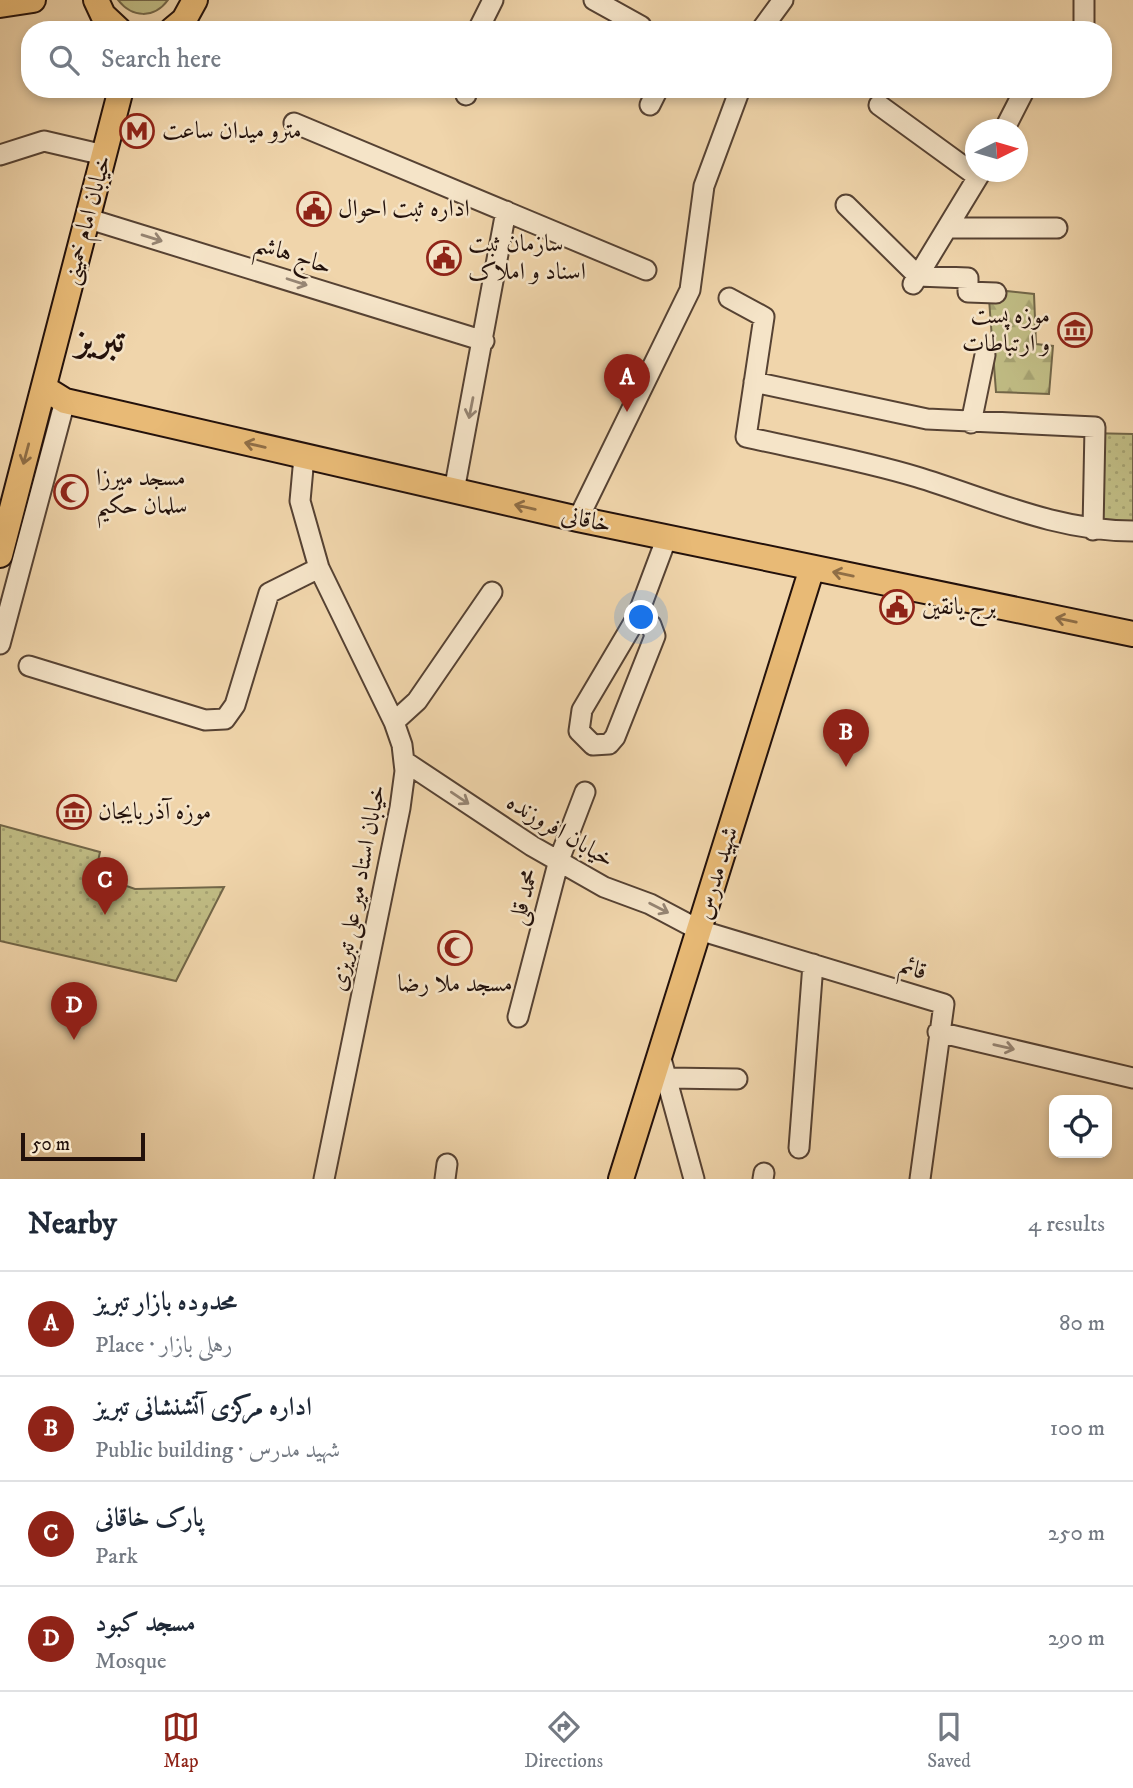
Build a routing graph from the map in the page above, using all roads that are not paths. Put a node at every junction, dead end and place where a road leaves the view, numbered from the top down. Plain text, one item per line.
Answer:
1 (33, 0) edge
2 (96, 0) edge
3 (195, 0) edge
4 (494, 0) edge
5 (594, 0) edge
6 (783, 0) edge
7 (1084, 0) edge
8 (0, 5) edge
9 (109, 21) edge
10 (183, 21) edge
11 (483, 21) edge
12 (632, 21) edge
13 (768, 21) edge
14 (1084, 21) edge
15 (119, 98) edge
16 (737, 98) edge
17 (1021, 98) edge
18 (879, 105) dead end
19 (1010, 119) edge
20 (294, 123) dead end
21 (0, 155) edge
22 (104, 155) junction
23 (965, 164) edge
24 (974, 182) edge
25 (846, 205) dead end
26 (506, 211) junction
27 (86, 218) junction
28 (947, 228) junction
29 (1057, 228) dead end
30 (646, 270) dead end
31 (916, 280) junction
32 (996, 293) dead end
33 (729, 298) dead end
34 (484, 341) junction
35 (985, 355) dead end
36 (754, 382) junction
37 (54, 395) junction
38 (971, 423) junction
39 (304, 457) junction
40 (454, 491) junction
41 (7, 504) edge
42 (578, 519) junction
43 (1093, 530) junction
44 (1133, 531) edge
45 (667, 537) junction
46 (0, 555) edge
47 (319, 568) junction
48 (812, 568) junction
49 (492, 592) dead end
50 (637, 617) junction
51 (1133, 634) edge
52 (0, 644) edge
53 (29, 666) dead end
54 (394, 722) junction
55 (404, 761) junction
56 (585, 792) dead end
57 (559, 860) junction
58 (699, 930) junction
59 (813, 964) junction
60 (518, 1017) dead end
61 (938, 1032) junction
62 (664, 1066) junction
63 (1133, 1078) edge
64 (737, 1079) dead end
65 (799, 1148) dead end
66 (324, 1179) edge
67 (621, 1179) edge
68 (694, 1179) edge
69 (920, 1179) edge

1 - 8 main road
2 - 9 main road
3 - 10 main road
4 - 11 street
5 - 12 street
6 - 13 street
7 - 14 street
15 - 22 main road, خیابان امام خمینی
16 - 42 street
17 - 19 street
18 - 23 street
20 - 26 street
21 - 22 street
22 - 27 main road, خیابان امام خمینی
24 - 28 street
25 - 31 street
26 - 30 street
26 - 34 street
27 -> 34 street, حاج هاشم
27 - 37 main road, خیابان امام خمینی
28 - 29 street
28 - 31 street
31 - 32 street
33 - 36 street
34 -> 40 street
35 - 38 street
36 - 38 street
36 - 43 street
39 -> 37 main road, خاقانی
37 -> 41 main road, خیابان امام خمینی
37 - 52 street
38 - 43 street
39 - 40 main road, خاقانی
39 - 47 street, خیابان استاد میر علی تبریزی
42 -> 40 main road, خاقانی
41 - 46 main road, خیابان امام خمینی
42 - 45 main road, خاقانی
43 - 44 street
45 - 48 main road, خاقانی
45 - 50 street
47 - 53 street
47 - 54 street, خیابان استاد میر علی تبریزی
51 -> 48 main road, خاقانی
48 - 58 main road, شهید مدرس
49 - 54 street
50 - 50 street
54 - 55 street, خیابان استاد میر علی تبریزی
55 -> 57 street, خیابان افروزنده
55 - 66 street, خیابان استاد میر علی تبریزی
56 - 57 street, محمد قلی
57 -> 58 street, خیابان افروزنده
57 - 60 street, محمد قلی
58 - 59 street, قائم
58 - 62 main road, شهید مدرس
59 - 61 street, قائم
59 - 65 street
61 -> 63 street
61 - 69 street, قائم
62 - 64 street
62 - 67 main road, شهید مدرس
62 - 68 street

